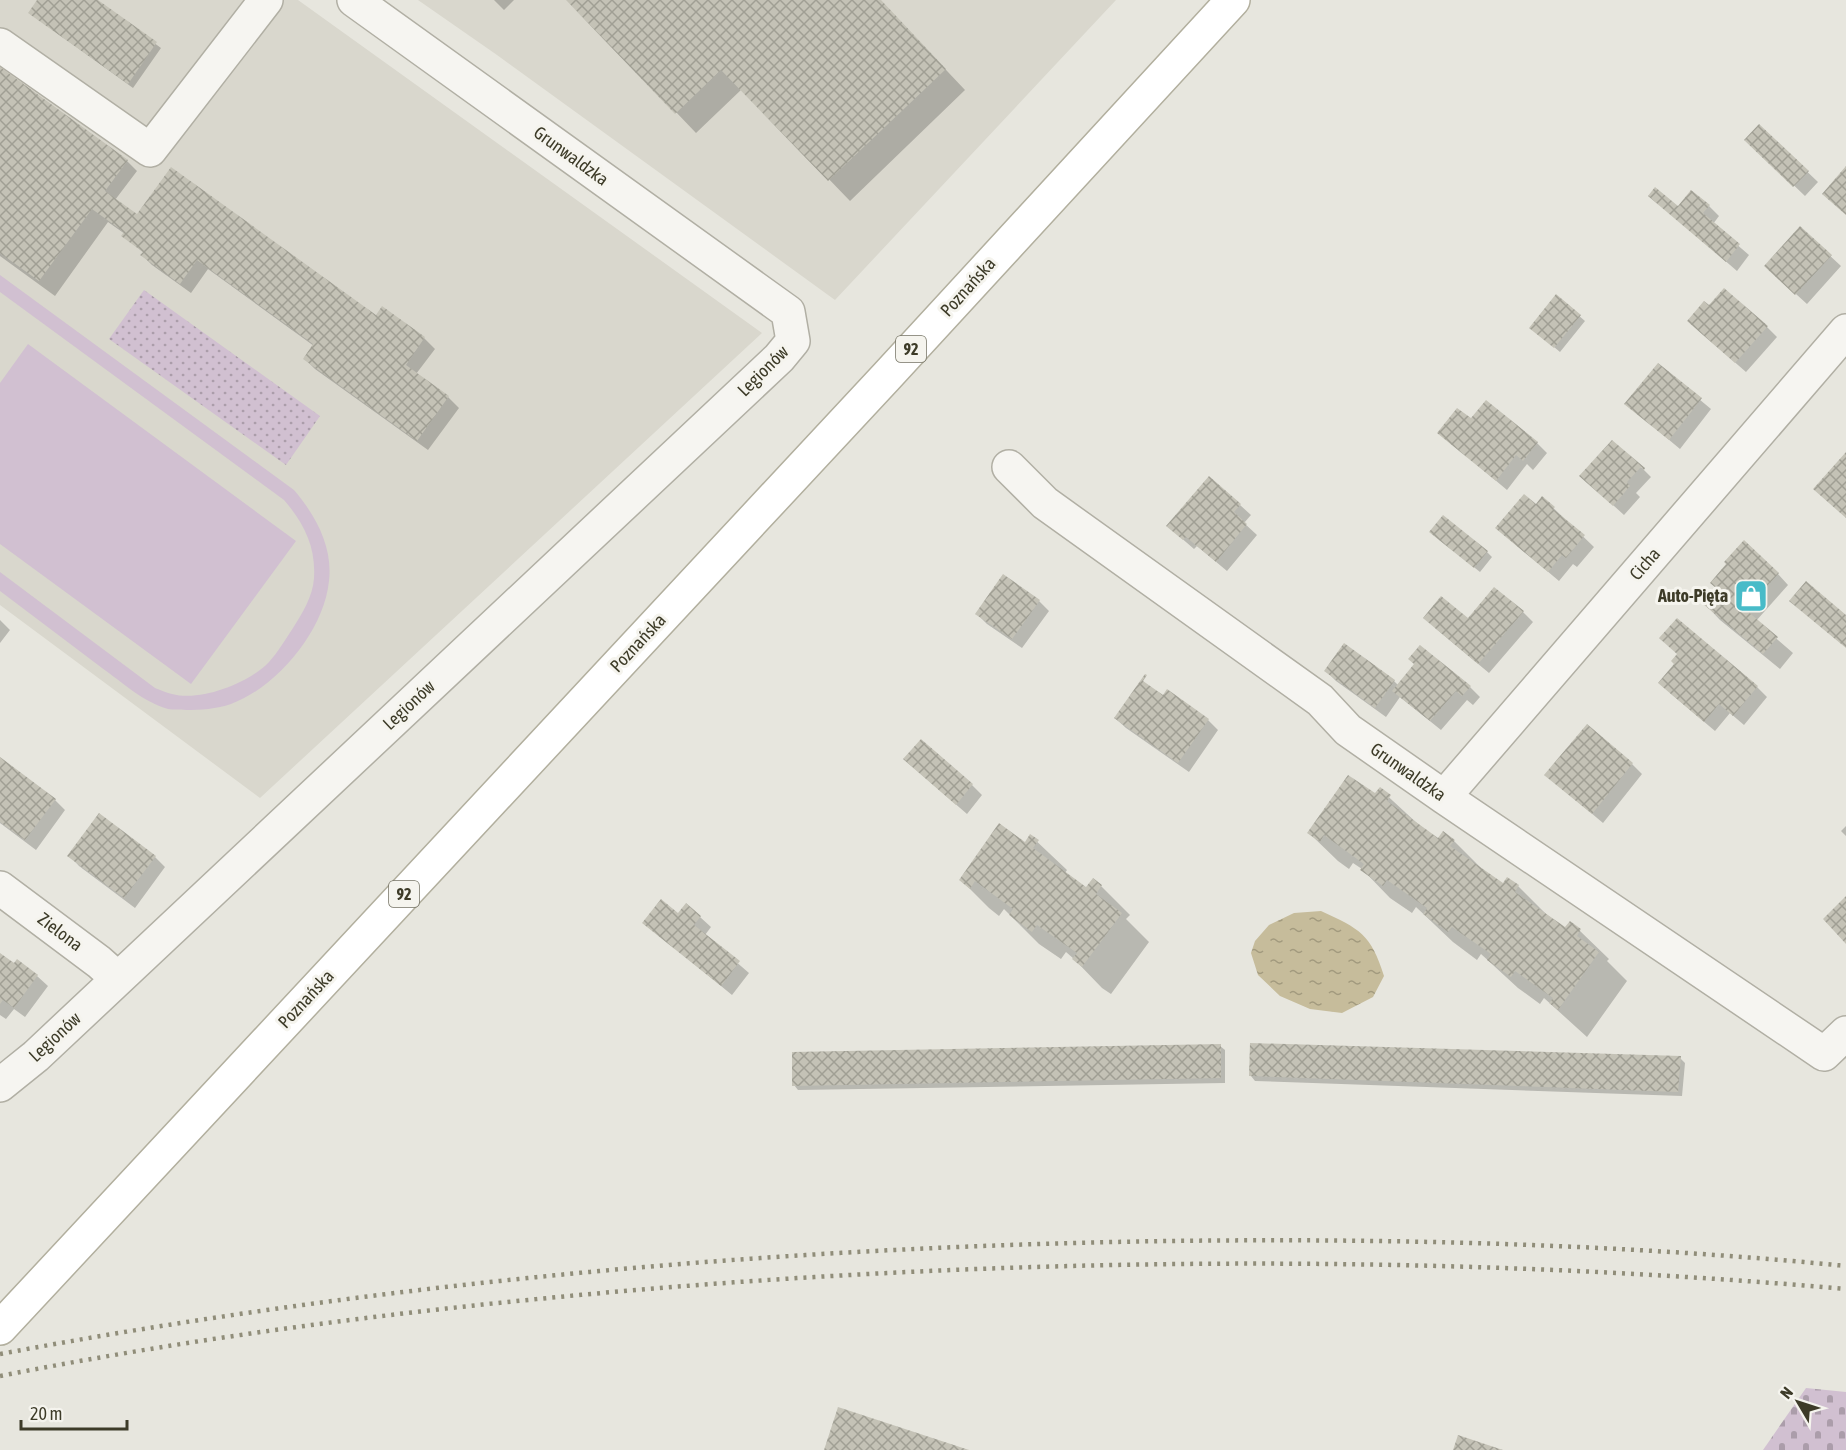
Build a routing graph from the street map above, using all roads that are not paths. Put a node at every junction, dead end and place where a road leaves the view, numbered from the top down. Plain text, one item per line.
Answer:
1 (266, 0) edge
2 (354, 0) edge
3 (1233, 0) edge
4 (0, 45) edge
5 (788, 312) joint
6 (1846, 331) edge
7 (1009, 467) dead end
8 (1444, 797) junction
9 (0, 888) edge
10 (117, 978) junction
11 (1835, 1043) edge
12 (0, 1085) edge
13 (0, 1328) edge

1 - 4 street
2 - 5 street, Grunwaldzka
3 - 13 main road, Poznańska / 92
5 - 10 street, Legionów
6 - 8 street, Cicha
7 - 8 street, Grunwaldzka
8 - 11 street, Grunwaldzka
9 - 10 street, Zielona
10 - 12 street, Legionów

